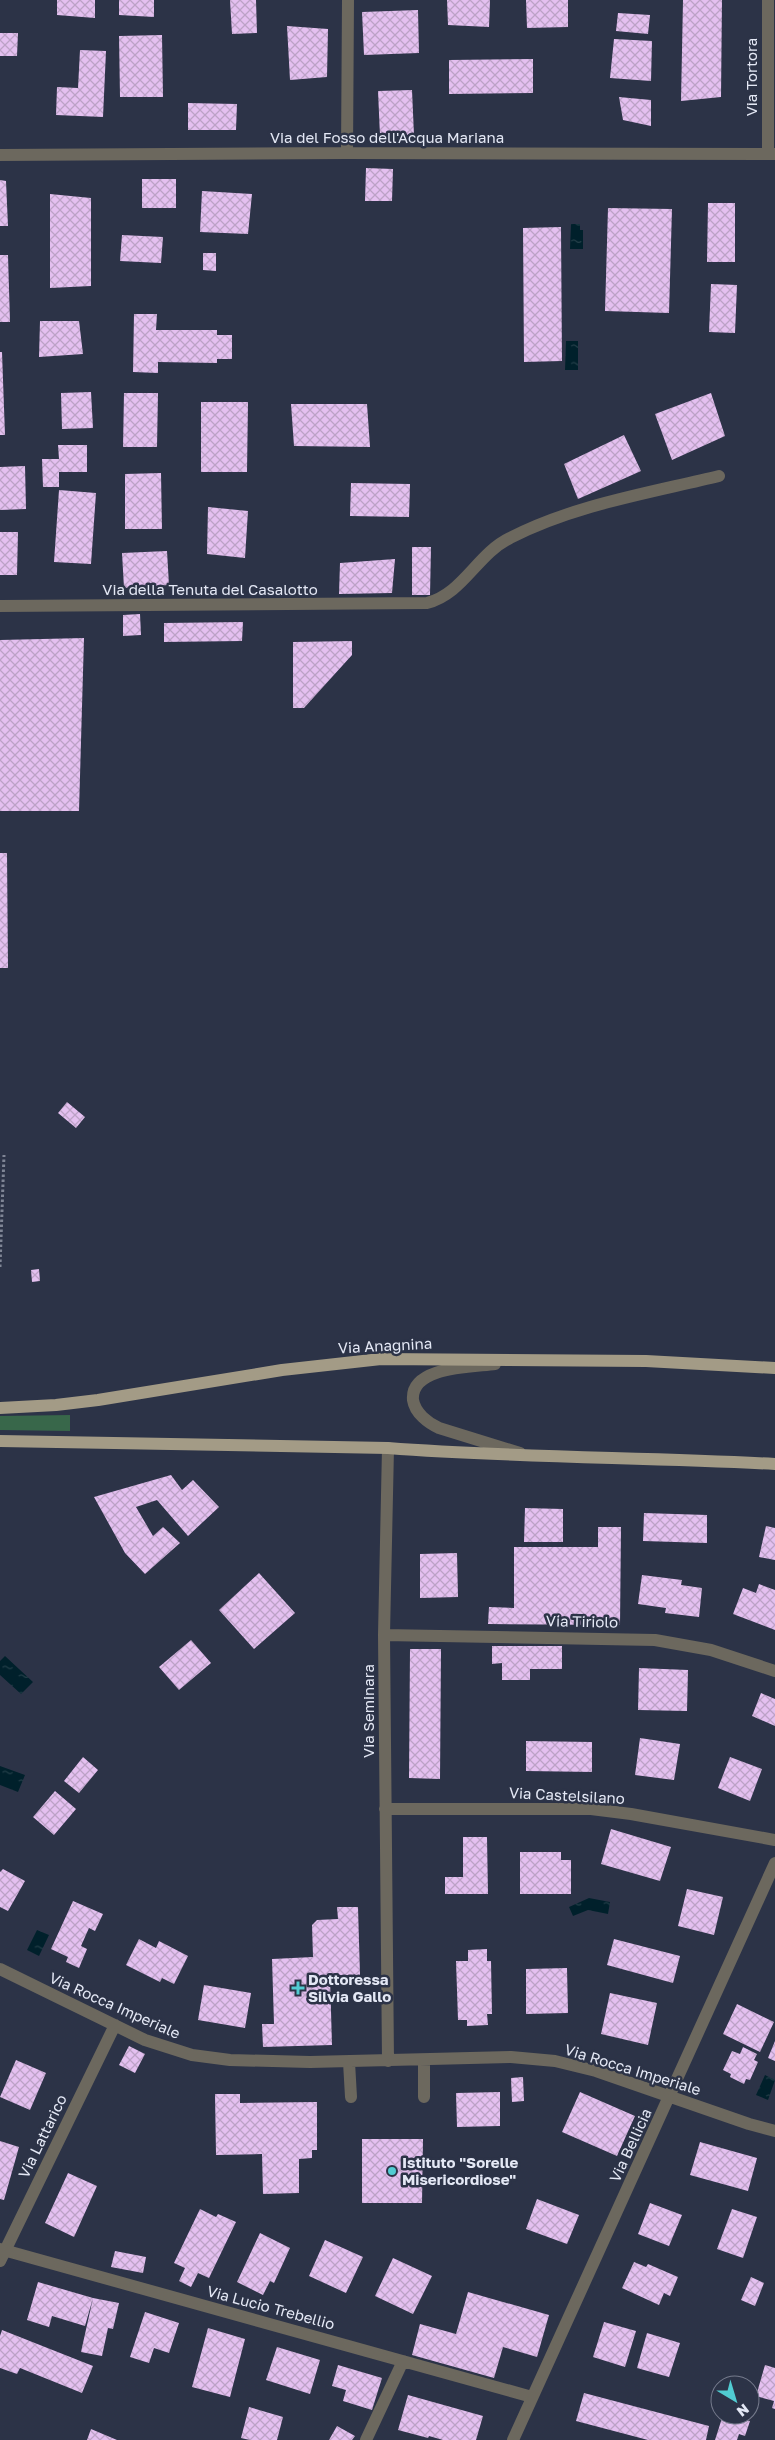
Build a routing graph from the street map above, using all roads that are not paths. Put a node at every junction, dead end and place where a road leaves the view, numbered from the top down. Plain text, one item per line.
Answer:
1 (348, 0) edge
2 (768, 0) edge
3 (347, 152) junction
4 (771, 154) edge
5 (0, 156) edge
6 (719, 476) dead end
7 (0, 606) edge
8 (567, 1359) junction
9 (775, 1368) edge
10 (0, 1408) edge
11 (0, 1441) edge
12 (388, 1448) junction
13 (526, 1455) junction
14 (775, 1464) edge
15 (384, 1636) junction
16 (775, 1670) edge
17 (385, 1808) junction
18 (775, 1840) edge
19 (775, 1863) edge
20 (0, 1970) edge
21 (114, 2025) junction
22 (424, 2060) junction
23 (388, 2061) junction
24 (349, 2062) junction
25 (670, 2096) junction
26 (351, 2097) dead end
27 (424, 2097) dead end
28 (775, 2131) edge
29 (2, 2254) edge
30 (403, 2361) junction
31 (532, 2397) junction
32 (366, 2440) edge
33 (513, 2440) edge

1 - 3 street
2 - 4 street, Via Tortora
3 - 4 street, Via del Fosso dell'Acqua Mariana
3 - 5 street, Via del Fosso dell'Acqua Mariana
6 - 7 street, Via della Tenuta del Casalotto
8 - 9 main road, Via Anagnina
8 - 10 main road, Via Anagnina
8 - 13 street
11 - 12 main road
12 - 13 main road
12 - 15 street, Via Seminara
13 - 14 main road
15 - 16 street, Via Tiriolo
15 - 17 street, Via Seminara
17 - 18 street, Via Castelsilano
17 - 23 street, Via Seminara
19 - 25 street, Via Bellicia
20 - 21 street, Via Rocca Imperiale
21 - 24 street, Via Rocca Imperiale
21 - 29 street, Via Lattarico
22 - 23 street, Via Rocca Imperiale
22 - 25 street, Via Rocca Imperiale
22 - 27 street
23 - 24 street, Via Rocca Imperiale
24 - 26 street
25 - 28 street, Via Rocca Imperiale
25 - 31 street, Via Bellicia
29 - 30 street, Via Lucio Trebellio
30 - 31 street, Via Lucio Trebellio
30 - 32 street
31 - 33 street, Via Bellicia

